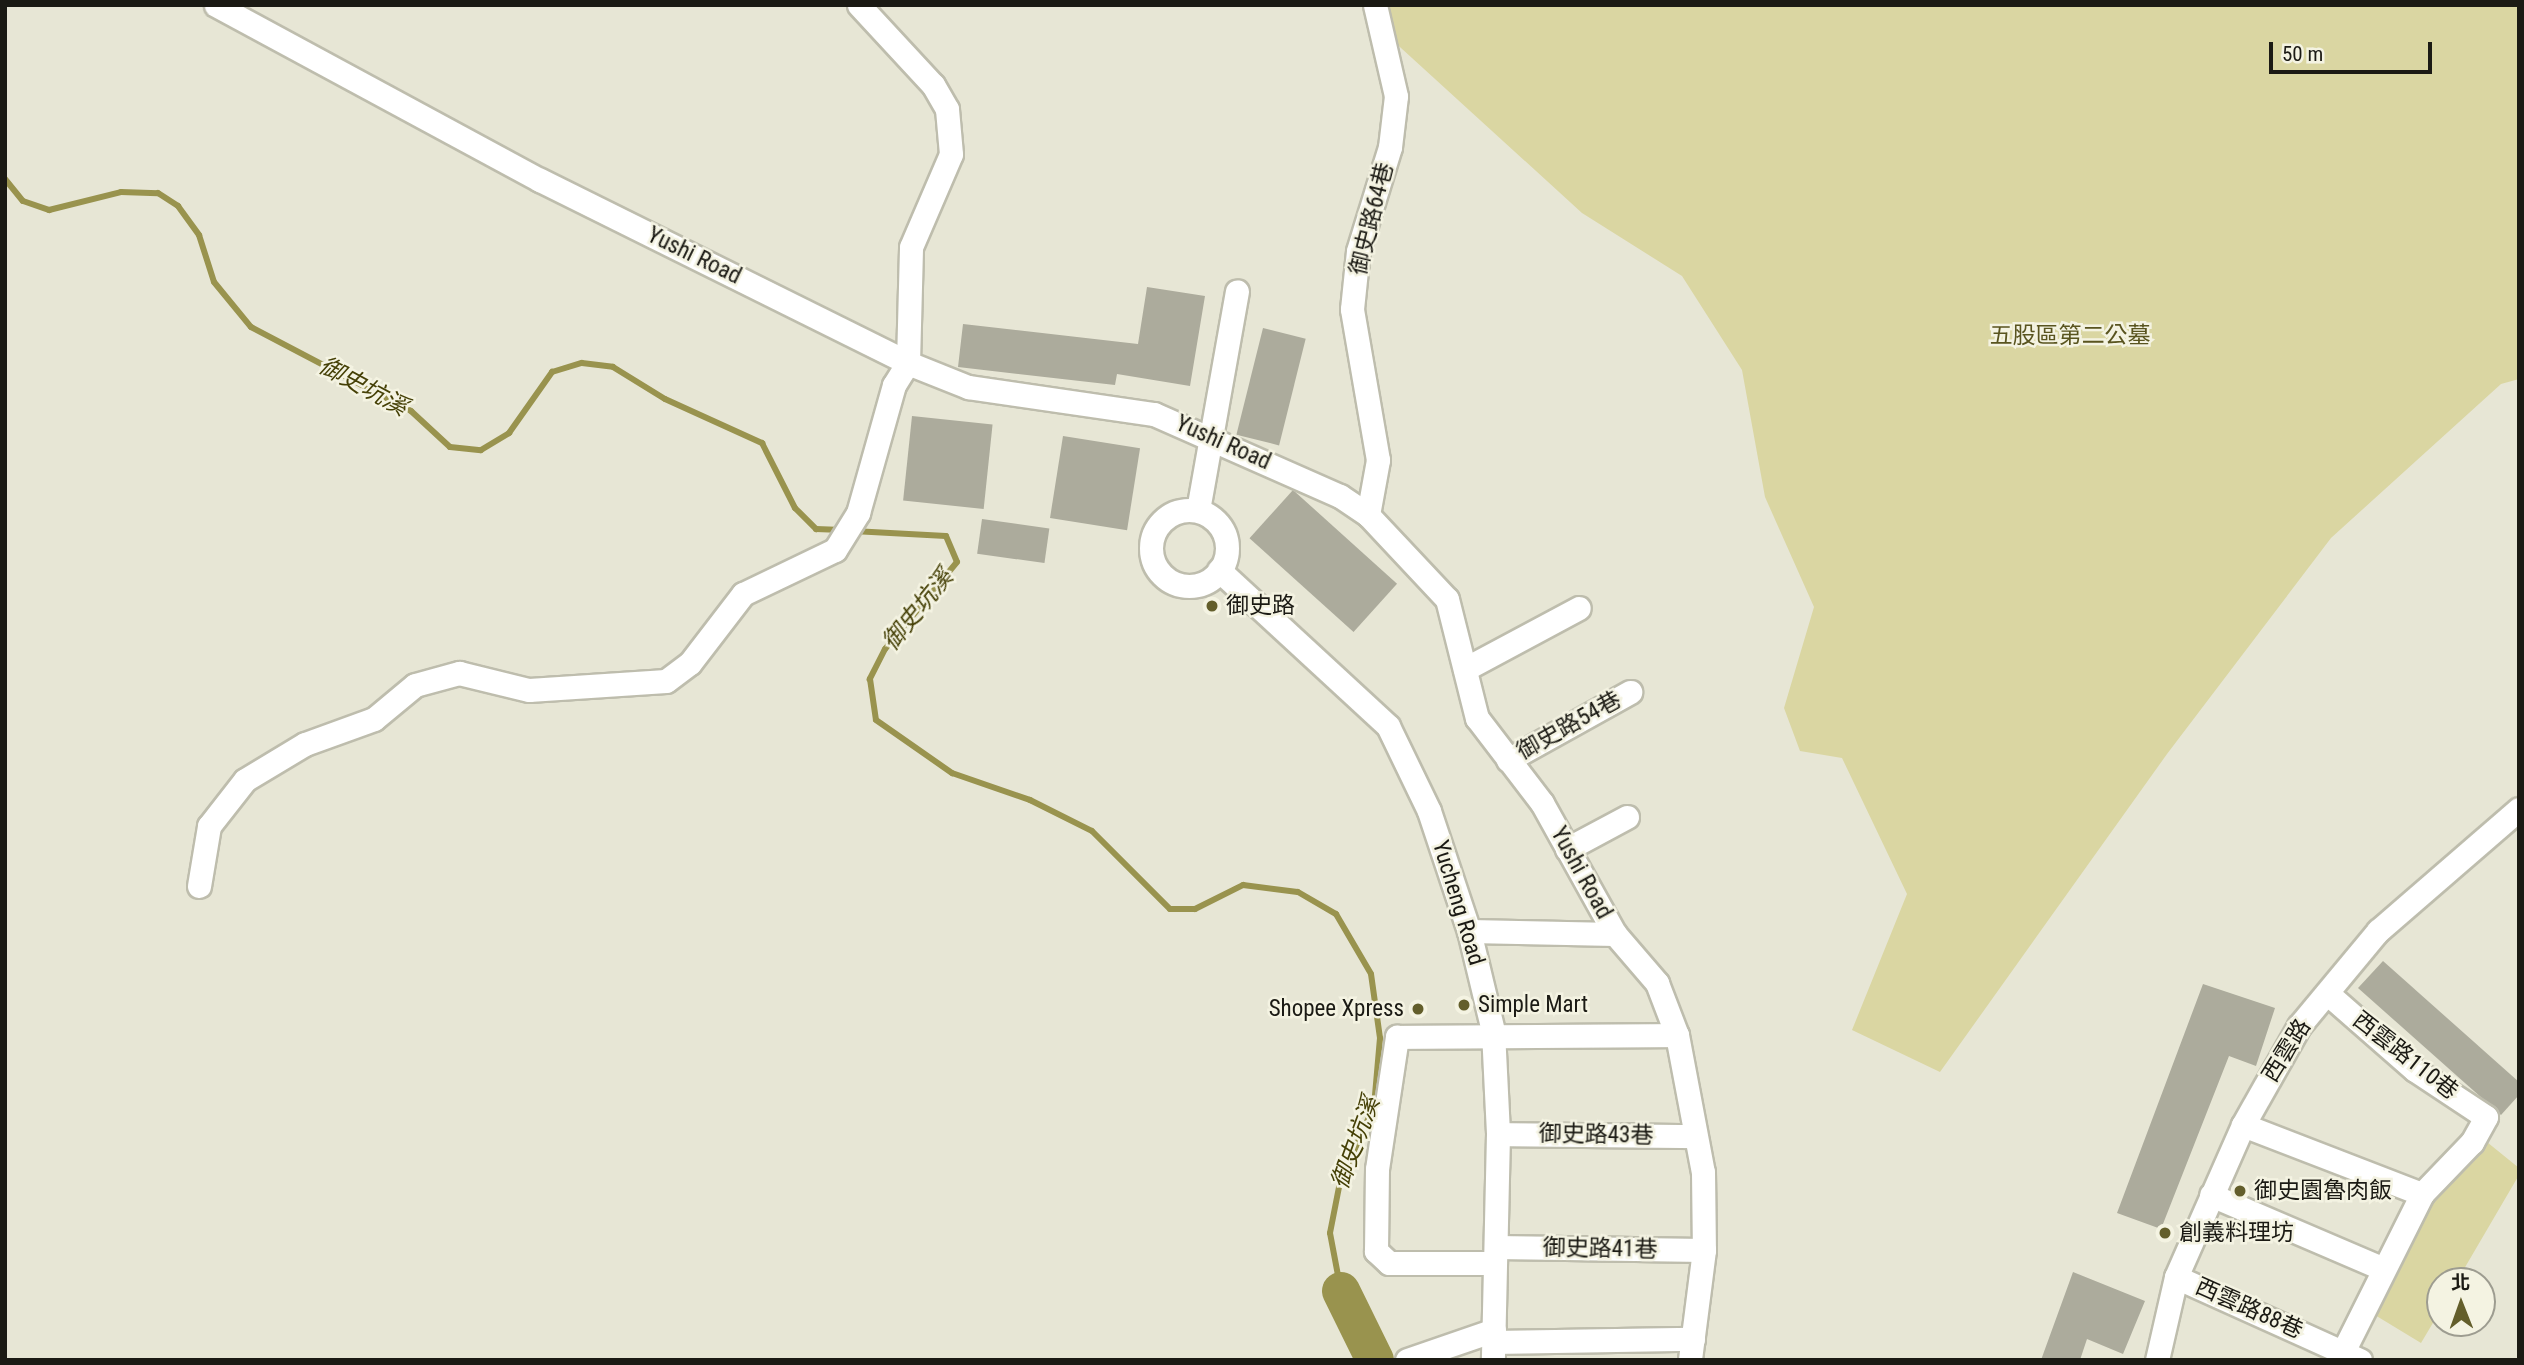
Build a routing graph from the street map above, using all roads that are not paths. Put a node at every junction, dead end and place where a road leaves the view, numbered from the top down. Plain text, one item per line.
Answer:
1 (216, 5) edge
2 (859, 5) edge
3 (1375, 5) edge
4 (1237, 291) dead end
5 (908, 363) junction
6 (1209, 433) junction
7 (1198, 510) junction
8 (1368, 515) junction
9 (1219, 570) junction
10 (1578, 608) dead end
11 (1465, 669) junction
12 (1630, 692) dead end
13 (1508, 760) junction
14 (2519, 809) edge
15 (1627, 817) dead end
16 (1567, 849) junction
17 (199, 886) dead end
18 (1469, 931) junction
19 (1615, 934) junction
20 (2326, 993) junction
21 (1493, 1031) junction
22 (1677, 1035) junction
23 (2243, 1125) junction
24 (1498, 1134) junction
25 (1693, 1136) junction
26 (2422, 1194) junction
27 (2211, 1195) junction
28 (1704, 1250) junction
29 (1495, 1255) junction
30 (2381, 1268) junction
31 (2176, 1276) junction
32 (1493, 1344) edge
33 (1692, 1349) edge
34 (2351, 1356) edge
35 (1407, 1360) edge
36 (2157, 1360) edge

1 - 5 street, Yushi Road
2 - 5 street
3 - 8 street, 御史路64巷
4 - 6 street
5 - 6 street, Yushi Road
5 - 17 street
6 - 7 street
6 - 8 street, Yushi Road
7 - 9 street
7 - 9 street
8 - 11 street, Yushi Road
9 - 18 street, Yucheng Road
10 - 11 street
11 - 13 street, Yushi Road
12 - 13 street, 御史路54巷
13 - 16 street, Yushi Road
14 - 20 street, 西雲路
15 - 16 street
16 - 19 street, Yushi Road
18 - 19 street
18 - 21 street, Yucheng Road
19 - 22 street, Yushi Road
20 - 23 street, 西雲路
20 - 26 street, 西雲路110巷
21 - 22 street
21 - 24 street, Yucheng Road
21 - 29 street, 御史路41巷
22 - 25 street, Yushi Road
23 - 26 street
23 - 27 street, 西雲路
24 - 25 street, 御史路43巷
24 - 29 street, Yucheng Road
25 - 28 street, Yushi Road
26 - 30 street
27 - 30 street
27 - 31 street, 西雲路
28 - 29 street, 御史路41巷
28 - 33 street, Yushi Road
29 - 32 street, Yucheng Road
30 - 34 street
31 - 34 street, 西雲路88巷
31 - 36 street, 西雲路
32 - 33 street
32 - 35 street

